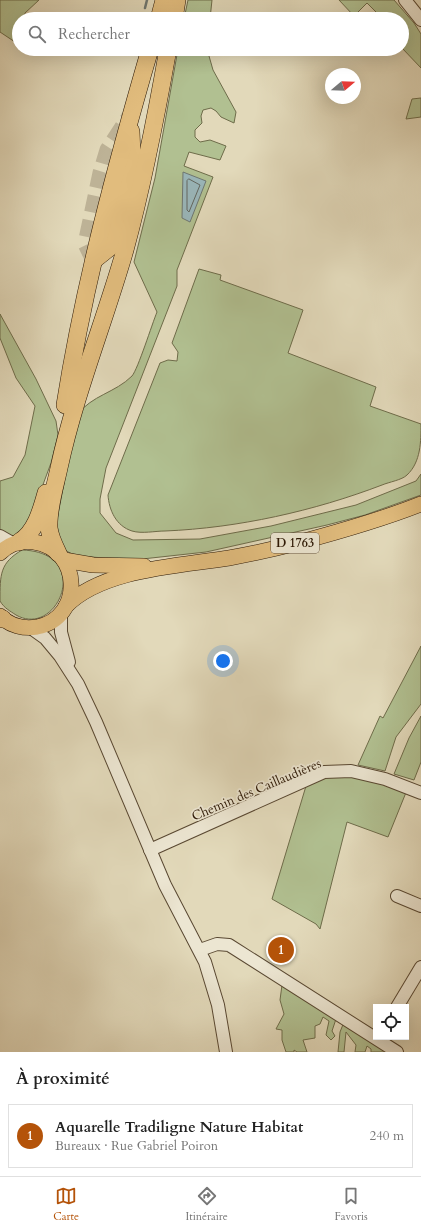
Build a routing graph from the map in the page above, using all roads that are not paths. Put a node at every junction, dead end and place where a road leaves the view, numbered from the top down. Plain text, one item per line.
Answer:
1 (164, 0) edge
2 (178, 0) edge
3 (405, 0) edge
4 (161, 12) edge
5 (175, 12) edge
6 (421, 20) edge
7 (148, 56) edge
8 (167, 56) edge
9 (421, 504) edge
10 (0, 536) edge
11 (16, 543) junction
12 (0, 552) edge
13 (61, 556) junction
14 (165, 567) junction
15 (63, 610) junction
16 (1, 618) edge
17 (31, 628) junction
18 (78, 684) junction
19 (421, 793) edge
20 (150, 850) junction
21 (397, 896) dead end
22 (421, 906) edge
23 (200, 950) junction
24 (421, 967) edge
25 (399, 1004) edge
26 (373, 1034) edge
27 (381, 1040) edge
28 (226, 1052) edge
29 (396, 1052) edge

1 - 4 highway
2 - 5 highway
3 - 6 street
7 - 11 highway
8 - 13 highway
9 - 14 main road, D 1763
10 - 11 street
11 - 12 main road
11 - 13 main road
13 - 14 main road, D 1763
13 - 15 main road
14 - 15 main road, D 1763
15 - 17 main road
15 - 18 street
16 - 17 main road
17 - 18 street
18 - 20 street
19 - 20 street, Chemin des Caillaudières
20 - 23 street
21 - 22 street
23 - 26 street
23 - 28 street
24 - 25 street
27 - 29 street

